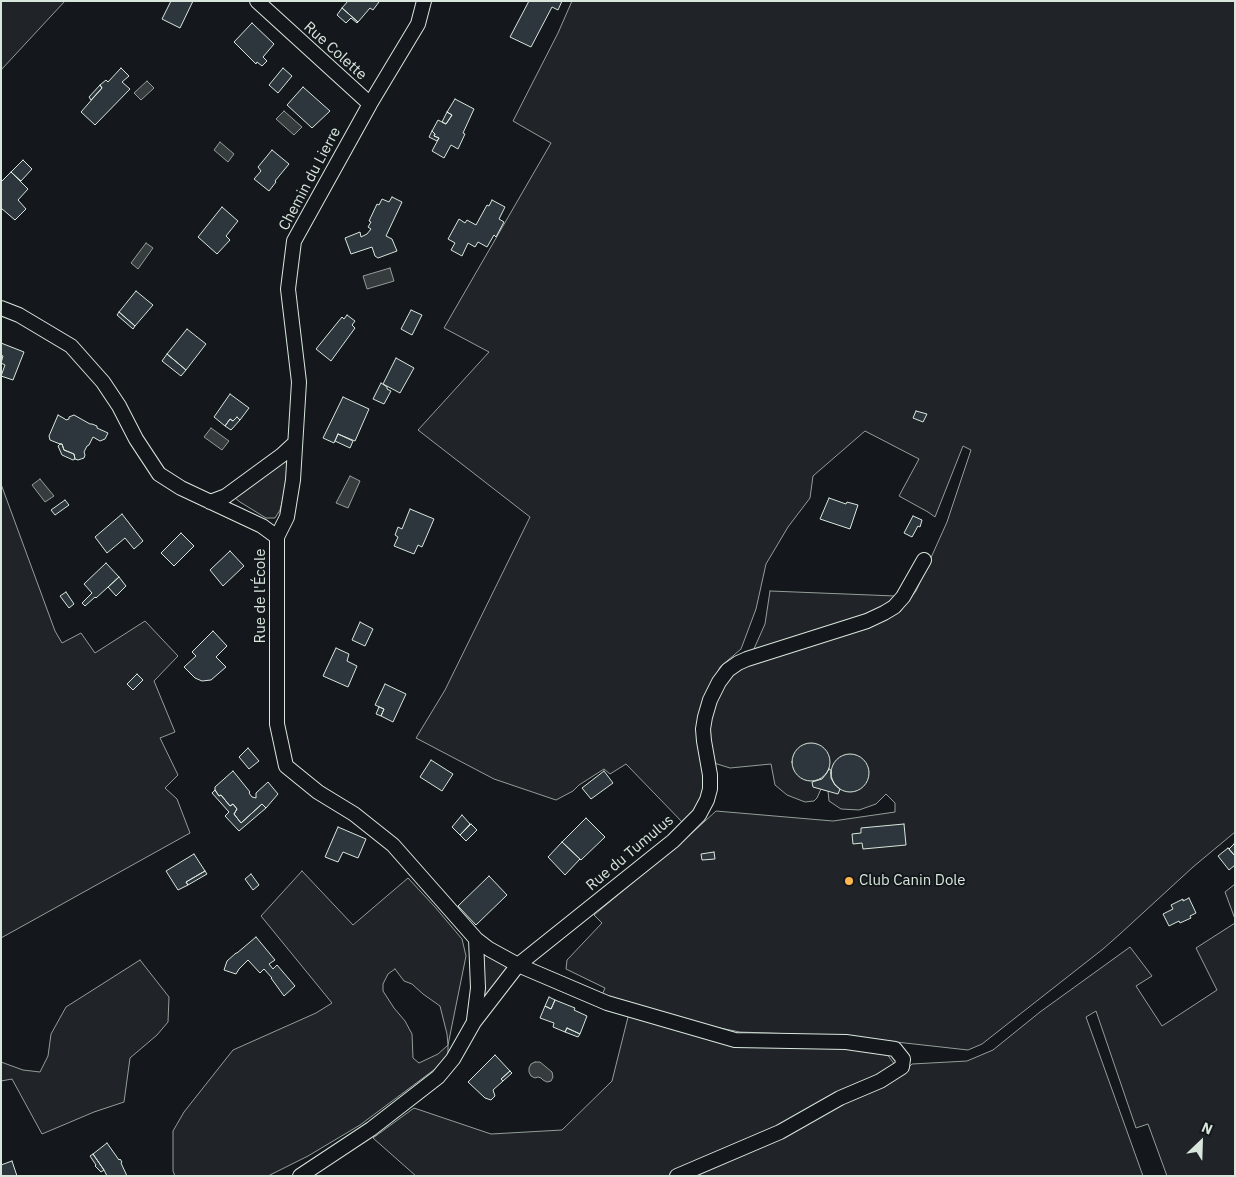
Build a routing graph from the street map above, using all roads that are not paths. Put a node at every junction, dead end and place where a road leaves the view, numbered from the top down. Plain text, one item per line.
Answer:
1 (257, 1) edge
2 (424, 1) edge
3 (370, 104) junction
4 (1, 308) edge
5 (295, 443) junction
6 (210, 502) junction
7 (277, 536) junction
8 (924, 560) dead end
9 (476, 939) junction
10 (518, 965) junction
11 (474, 1022) junction
12 (300, 1176) edge
13 (677, 1176) edge

1 - 3 street, Rue Colette
2 - 3 street, Chemin du Lierre
3 - 5 street, Chemin du Lierre
4 - 6 street, Rue de l'École
5 - 6 street
5 - 7 street, Chemin du Lierre
6 - 7 street, Rue de l'École
7 - 9 street, Rue de l'École
8 - 10 street, Rue du Tumulus
9 - 10 street, Rue de l'École
9 - 11 street
10 - 11 street, Rue du Tumulus
10 - 13 street, Rue de l'École
11 - 12 street, Rue du Tumulus

